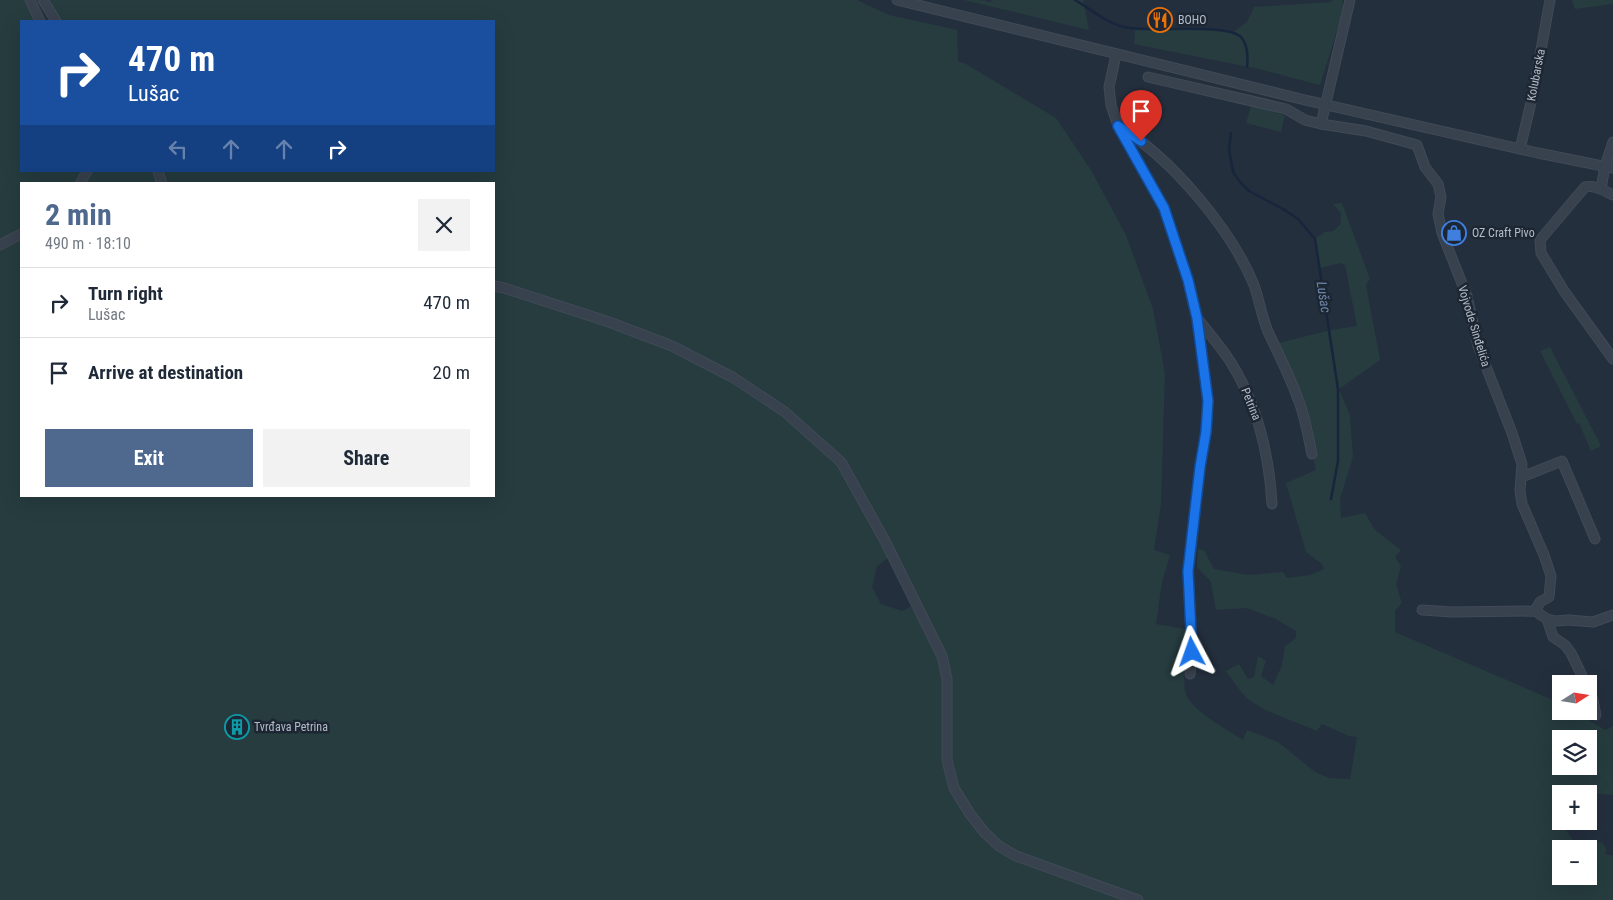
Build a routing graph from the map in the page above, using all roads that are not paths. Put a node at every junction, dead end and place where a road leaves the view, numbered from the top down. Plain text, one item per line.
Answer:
1 (30, 0) edge
2 (43, 0) edge
3 (897, 0) edge
4 (1350, 0) edge
5 (1550, 0) edge
6 (40, 20) edge
7 (55, 20) edge
8 (1116, 55) junction
9 (1148, 77) dead end
10 (1325, 104) junction
11 (1321, 124) junction
12 (1118, 126) junction
13 (1613, 142) edge
14 (1520, 149) junction
15 (1609, 167) edge
16 (1601, 189) junction
17 (1613, 195) edge
18 (20, 235) edge
19 (0, 245) edge
20 (495, 286) edge
21 (1197, 318) junction
22 (1613, 359) edge
23 (1312, 454) dead end
24 (1522, 477) junction
25 (1272, 504) dead end
26 (1596, 539) dead end
27 (1422, 610) dead end
28 (1535, 611) junction
29 (1613, 615) edge
30 (1546, 619) junction
31 (1190, 674) dead end
32 (1582, 675) edge
33 (1138, 900) edge

1 - 6 street
2 - 7 street
3 - 8 street
4 - 10 street
5 - 14 street, Kolubarska
8 - 10 street
8 - 12 street, Petrina
9 - 11 street
10 - 11 street
10 - 14 street
11 - 24 street, Vojvode Sinđelića
12 - 21 street, Petrina
12 - 23 street
13 - 15 street
14 - 15 street
15 - 16 street
16 - 17 street
16 - 22 street
18 - 19 street
20 - 33 street
21 - 25 street, Petrina
21 - 31 street, Petrina
24 - 26 street
24 - 28 street, Vojvode Sinđelića
27 - 28 street
28 - 30 street
29 - 30 street
30 - 32 street

